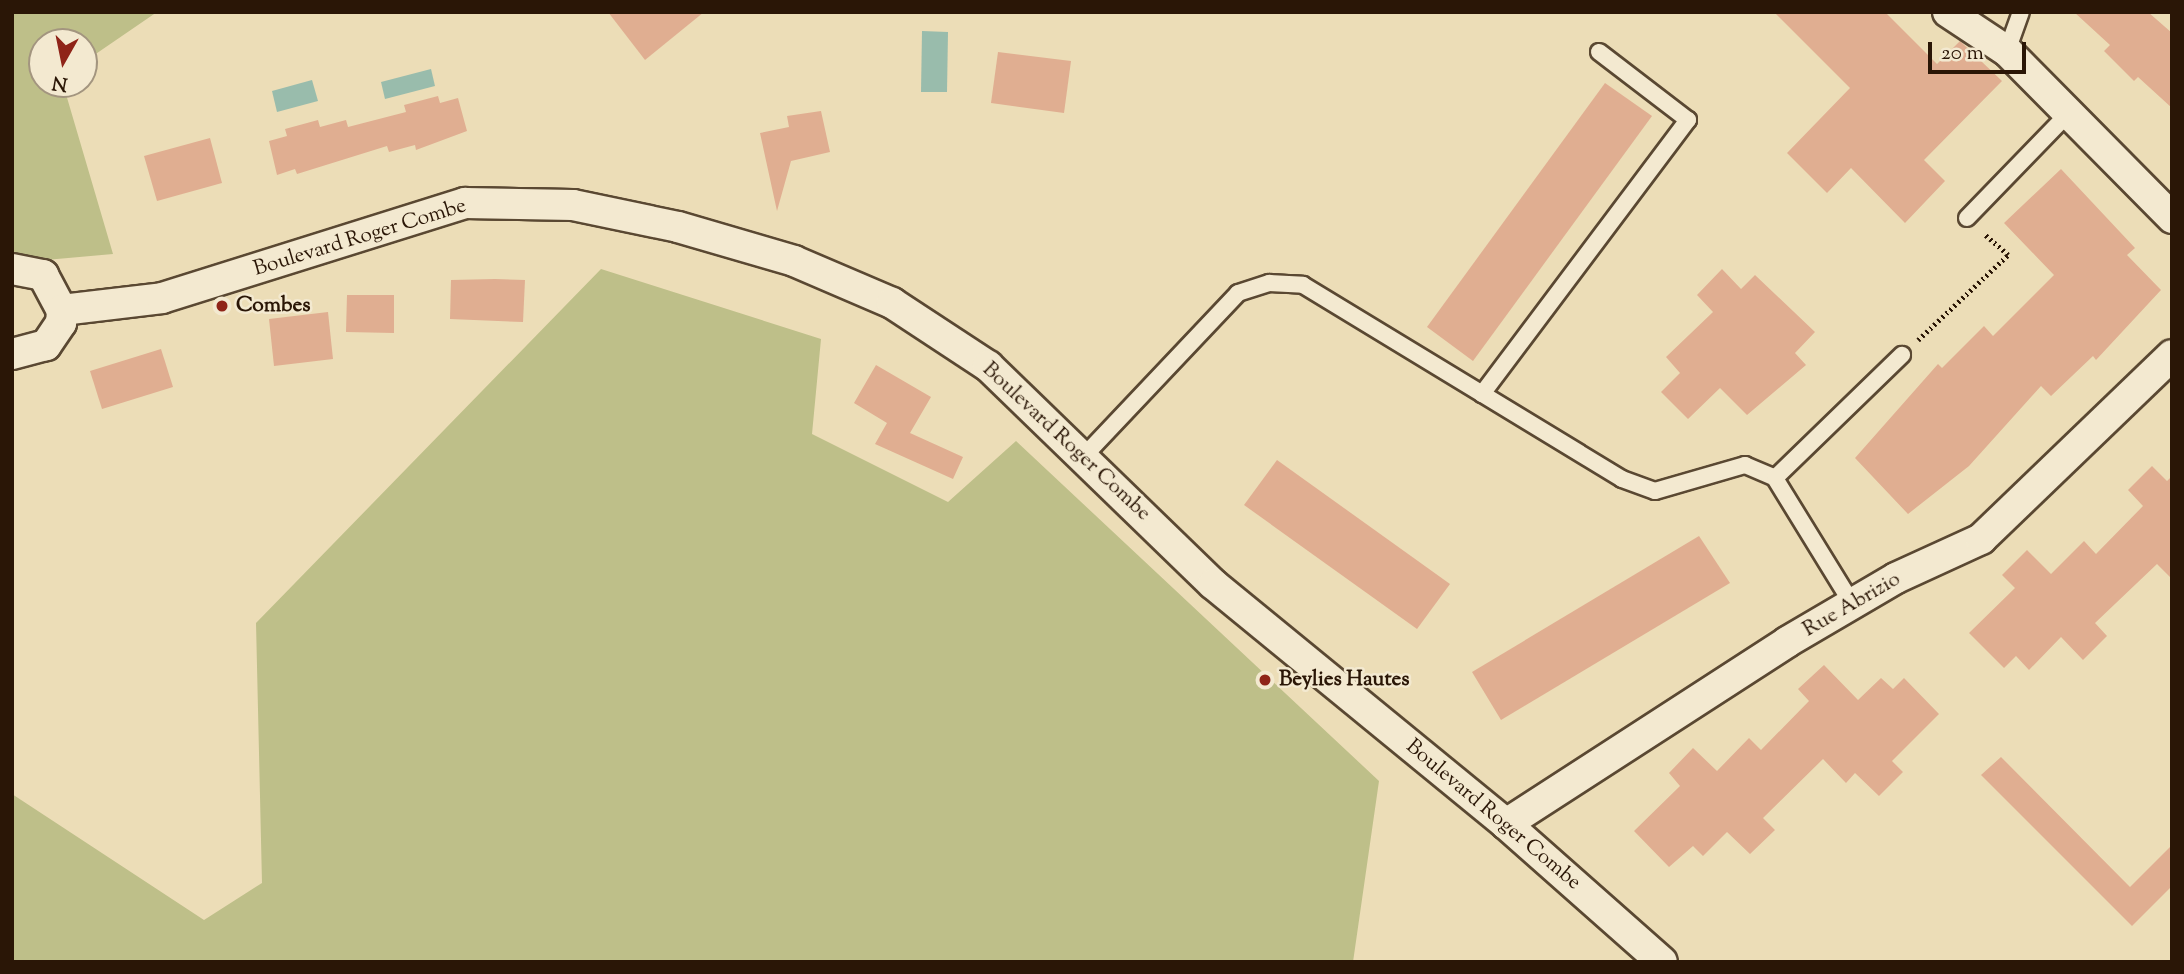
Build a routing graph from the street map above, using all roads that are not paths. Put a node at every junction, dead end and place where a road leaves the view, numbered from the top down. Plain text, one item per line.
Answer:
1 (1948, 12) edge
2 (2021, 12) edge
3 (2007, 51) junction
4 (1599, 52) dead end
5 (2066, 116) junction
6 (1967, 218) road end
7 (2172, 218) edge
8 (12, 269) edge
9 (62, 310) junction
10 (12, 354) edge
11 (1902, 355) road end
12 (2172, 355) edge
13 (1482, 394) junction
14 (1085, 455) junction
15 (1775, 478) junction
16 (1853, 605) junction
17 (1506, 824) junction
18 (1662, 962) edge

1 - 3 street
2 - 3 lane
3 - 5 street
4 - 13 lane
5 - 6 lane
5 - 7 street
8 - 9 street
9 - 10 street
9 - 14 street, Boulevard Roger Combe
11 - 15 lane
12 - 16 street, Rue Abrizio
13 - 14 lane
13 - 15 lane
14 - 17 street, Boulevard Roger Combe
15 - 16 lane
16 - 17 street, Rue Abrizio
17 - 18 street, Boulevard Roger Combe

